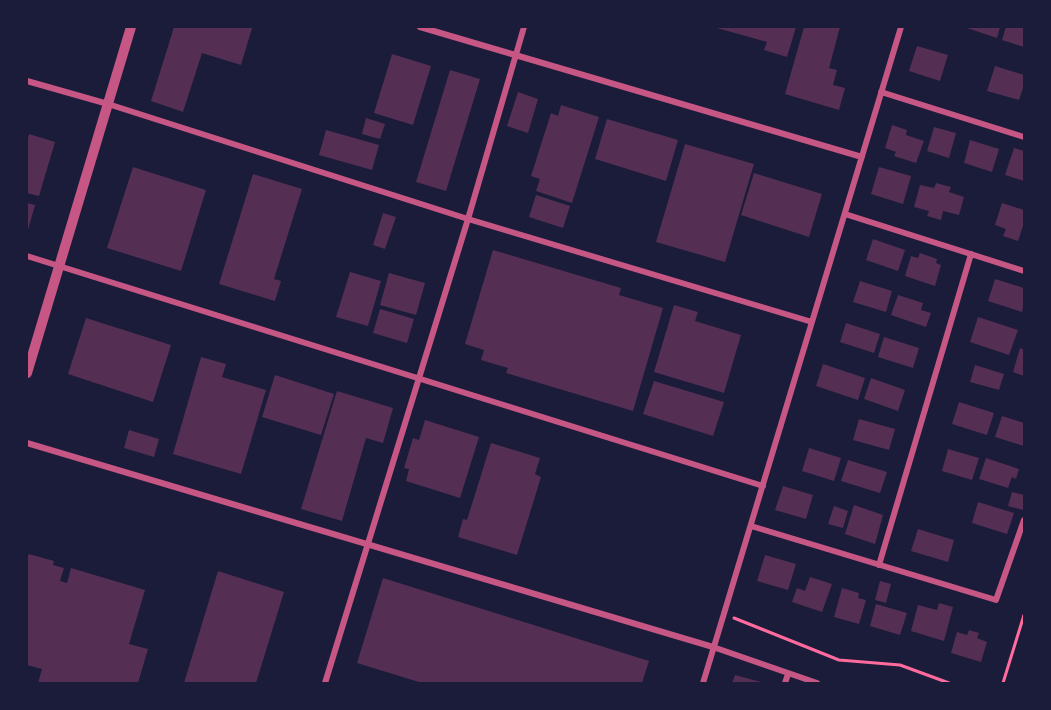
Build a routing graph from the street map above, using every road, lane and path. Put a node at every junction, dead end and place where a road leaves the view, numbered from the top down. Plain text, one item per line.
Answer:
1 (130, 27) edge
2 (420, 27) edge
3 (524, 27) edge
4 (901, 27) edge
5 (515, 56) junction
6 (27, 81) edge
7 (881, 92) junction
8 (108, 104) junction
9 (1024, 137) edge
10 (862, 158) junction
11 (845, 214) junction
12 (468, 219) junction
13 (970, 254) junction
14 (27, 256) edge
15 (59, 265) junction
16 (1024, 271) edge
17 (812, 322) junction
18 (27, 373) edge
19 (418, 380) junction
20 (27, 443) edge
21 (763, 486) junction
22 (1024, 520) edge
23 (751, 526) junction
24 (1016, 542) junction
25 (1024, 544) edge
26 (369, 545) junction
27 (879, 565) junction
28 (724, 613) junction
29 (1024, 615) edge
30 (713, 647) junction
31 (788, 674) junction
32 (325, 683) edge
33 (703, 683) edge
34 (785, 683) edge
35 (817, 683) edge
36 (949, 683) edge
37 (1004, 683) edge

1 - 8 street
2 - 5 street
3 - 5 street
4 - 7 street
5 - 10 street
5 - 12 street
6 - 8 street
7 - 9 street
7 - 10 street
8 - 12 street
8 - 15 street
10 - 11 street
11 - 13 street
11 - 17 street
12 - 17 street
12 - 19 street
13 - 16 street
13 - 27 street
14 - 15 street
15 - 18 street
15 - 19 street
17 - 21 street
19 - 21 street
19 - 26 street
20 - 26 street
21 - 23 street
22 - 24 street
23 - 27 street
23 - 28 street
24 - 25 street
24 - 27 street
26 - 30 street
26 - 32 street
28 - 30 street
28 - 36 path
29 - 37 path
30 - 31 street
30 - 33 street
31 - 34 street
31 - 35 street

